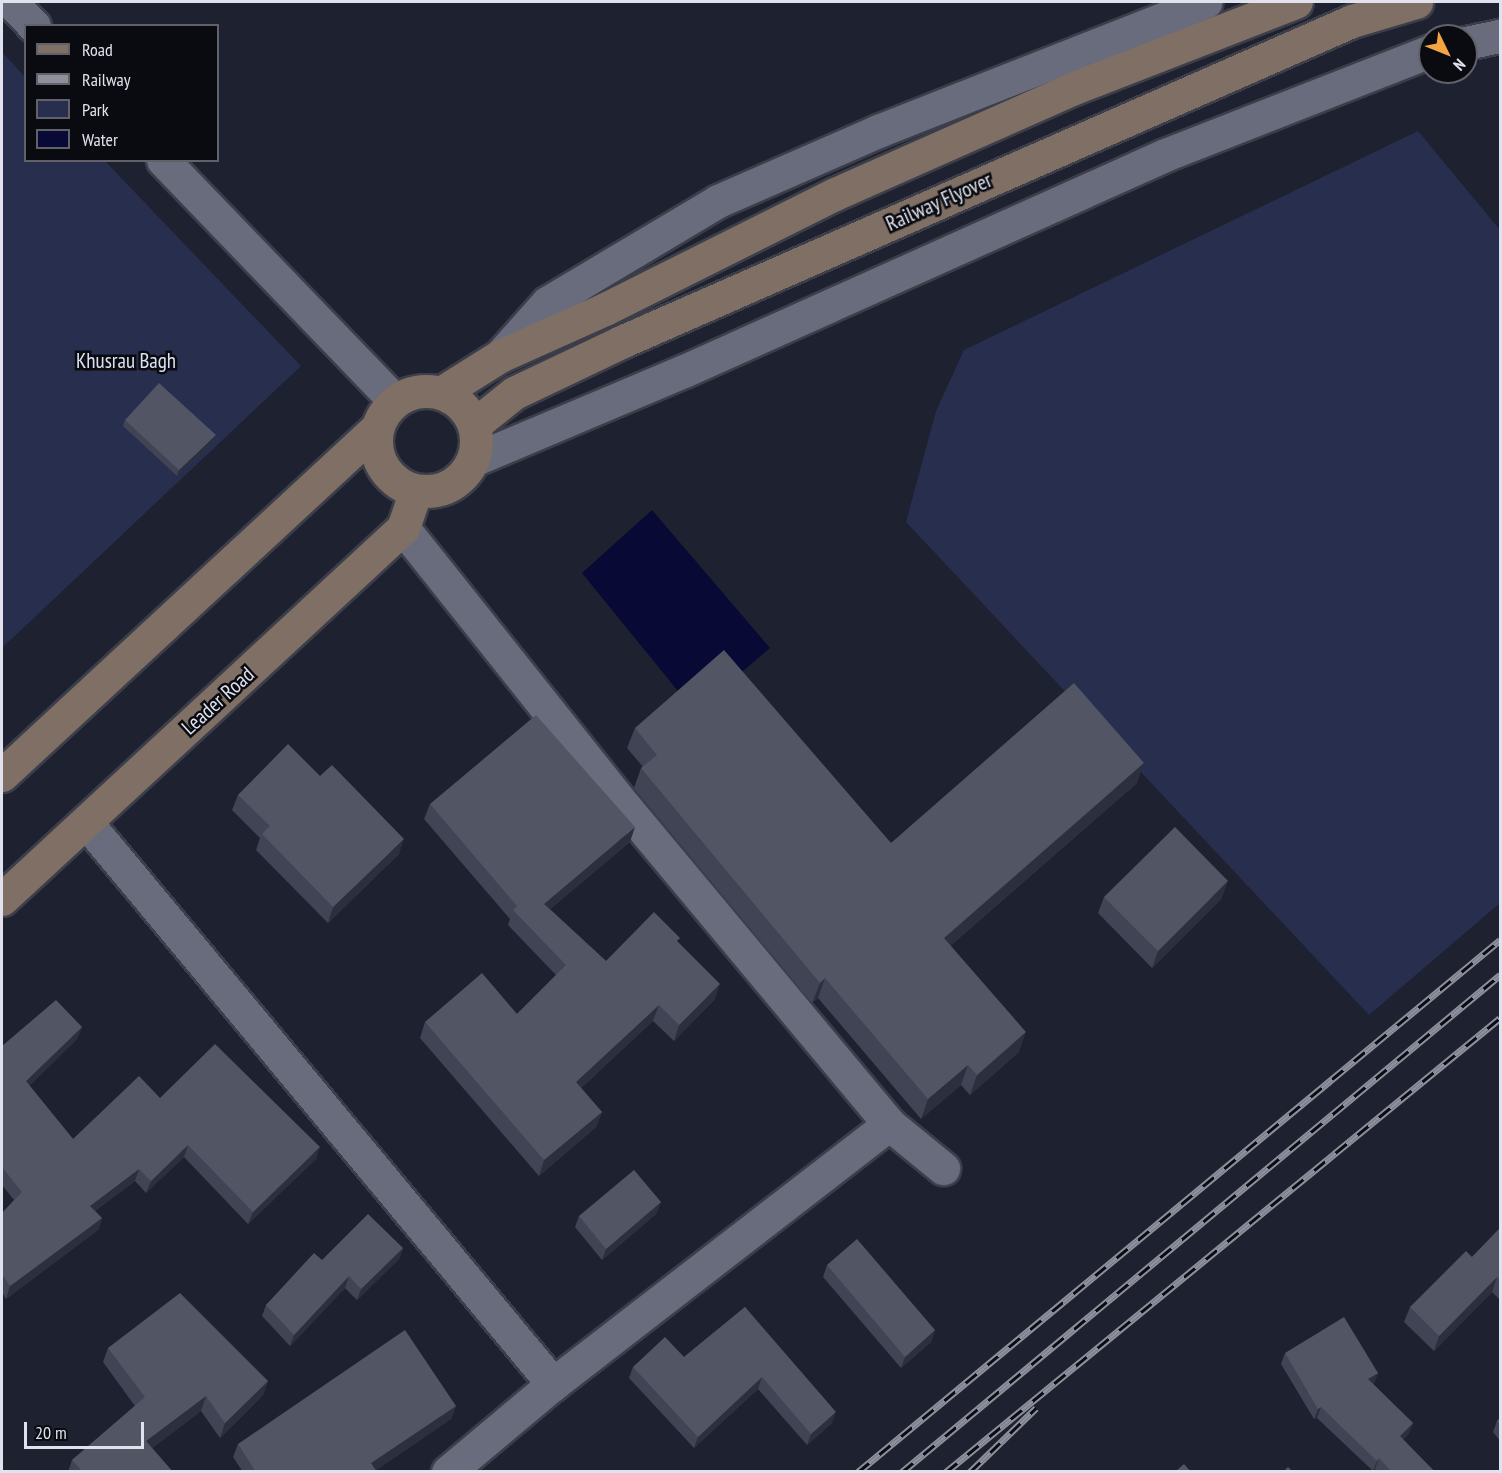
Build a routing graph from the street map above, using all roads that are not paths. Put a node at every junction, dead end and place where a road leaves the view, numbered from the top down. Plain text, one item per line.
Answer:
1 (11, 2) edge
2 (1205, 2) edge
3 (1296, 2) edge
4 (1416, 2) edge
5 (32, 24) edge
6 (1500, 36) edge
7 (1478, 41) edge
8 (1418, 56) edge
9 (165, 162) edge
10 (500, 356) junction
11 (441, 393) junction
12 (395, 401) junction
13 (474, 425) junction
14 (377, 428) junction
15 (473, 460) junction
16 (416, 491) junction
17 (403, 528) junction
18 (2, 775) edge
19 (86, 822) junction
20 (2, 899) edge
21 (889, 1124) junction
22 (943, 1168) dead end
23 (553, 1384) junction
24 (448, 1472) edge

1 - 5 street
2 - 10 street
3 - 10 main road
4 - 13 main road, Railway Flyover
6 - 7 street
8 - 15 street
9 - 12 street
10 - 11 main road
11 - 12 main road
11 - 13 main road
12 - 14 main road
13 - 15 main road
14 - 16 main road
14 - 18 main road
15 - 16 main road
16 - 17 main road, Leader Road
17 - 19 main road, Leader Road
17 - 21 street
19 - 20 main road, Leader Road
19 - 23 street
21 - 22 street
21 - 23 street
23 - 24 street

